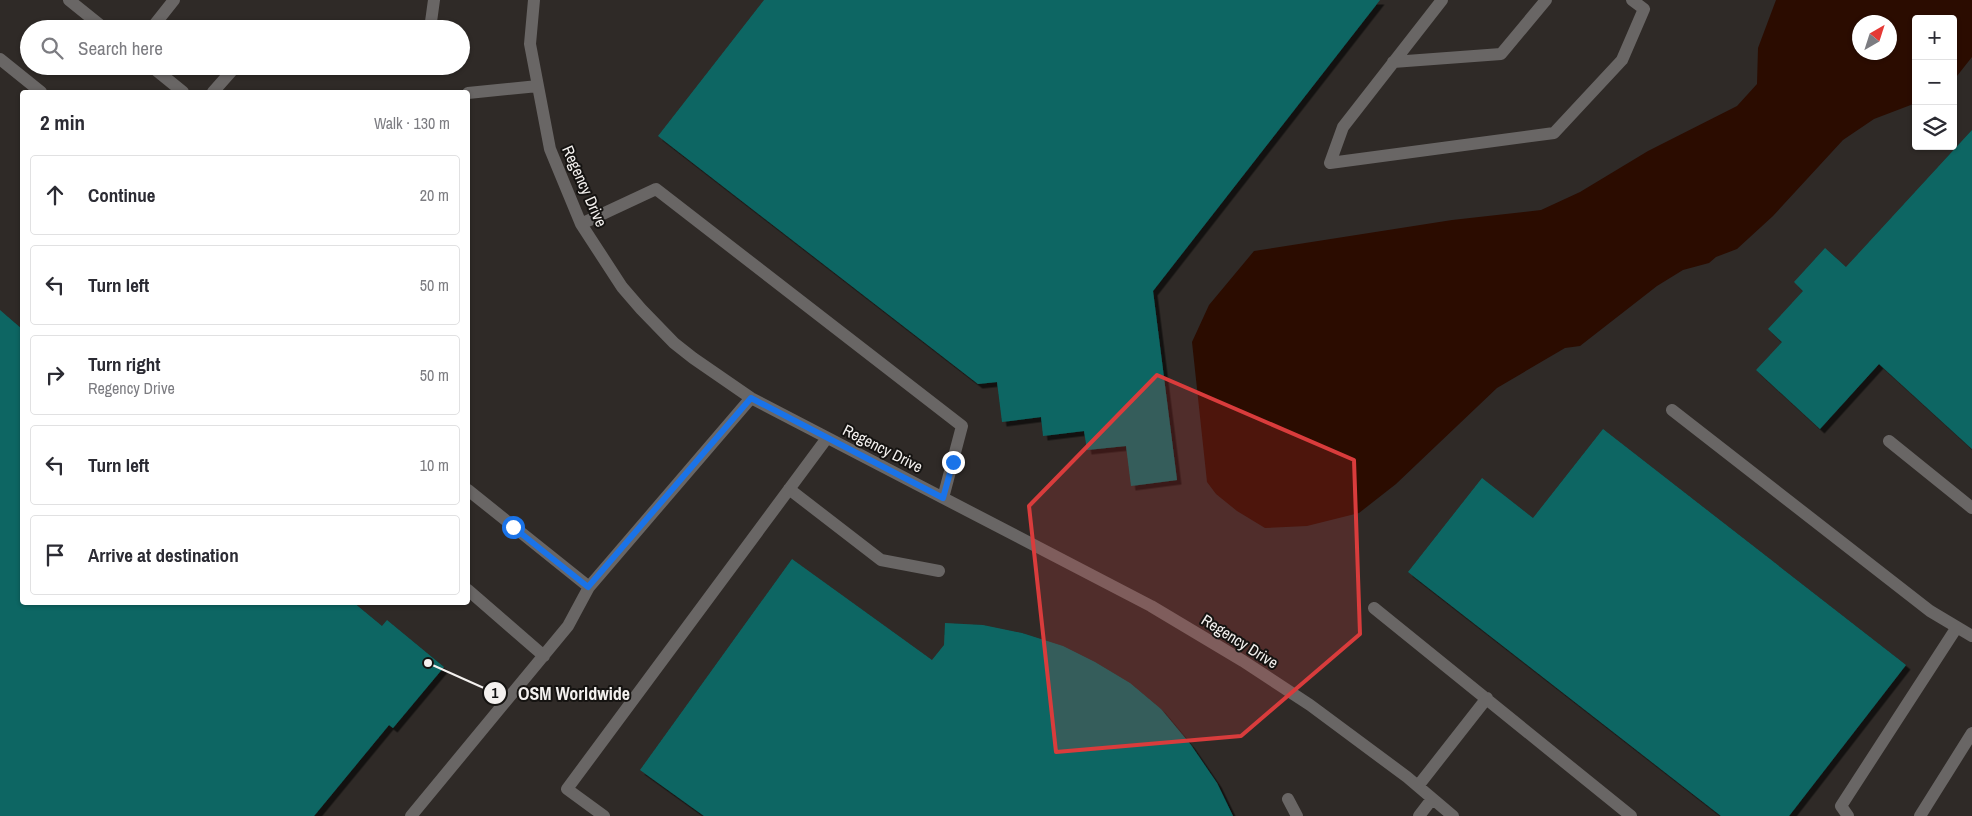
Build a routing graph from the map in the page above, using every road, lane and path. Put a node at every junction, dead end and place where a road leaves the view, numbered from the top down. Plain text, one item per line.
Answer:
1 (69, 0) edge
2 (174, 0) edge
3 (434, 0) edge
4 (534, 0) edge
5 (1442, 0) edge
6 (1546, 0) edge
7 (1632, 0) edge
8 (94, 20) edge
9 (158, 20) edge
10 (431, 20) edge
11 (0, 59) edge
12 (1394, 62) junction
13 (162, 75) edge
14 (228, 75) edge
15 (538, 86) junction
16 (39, 90) edge
17 (181, 90) edge
18 (215, 90) edge
19 (470, 93) edge
20 (580, 224) junction
21 (751, 398) junction
22 (1672, 410) dead end
23 (827, 438) junction
24 (1889, 441) dead end
25 (789, 489) junction
26 (470, 492) edge
27 (943, 498) junction
28 (1972, 508) edge
29 (939, 571) dead end
30 (588, 587) junction
31 (470, 592) edge
32 (1374, 608) dead end
33 (1957, 627) junction
34 (1972, 636) edge
35 (544, 656) junction
36 (1487, 698) junction
37 (1972, 734) edge
38 (1418, 786) junction
39 (1288, 799) dead end
40 (1432, 799) junction
41 (411, 816) edge
42 (604, 816) edge
43 (1297, 816) edge
44 (1419, 816) edge
45 (1452, 816) edge
46 (1631, 816) edge
47 (1848, 816) edge
48 (1920, 816) edge

1 - 8 street
2 - 9 street
3 - 10 street
4 - 15 street, Regency Drive
5 - 12 street
6 - 12 street
7 - 12 street
11 - 16 street
13 - 17 street
14 - 18 street
15 - 19 street
15 - 20 street, Regency Drive
20 - 21 street, Regency Drive
20 - 27 street
21 - 23 street, Regency Drive
21 - 30 street
22 - 33 street
23 - 25 street
23 - 27 street, Regency Drive
24 - 28 street
25 - 29 street
25 - 42 street
26 - 30 street
27 - 38 street, Regency Drive
30 - 35 street
31 - 35 street
32 - 36 street
33 - 34 street
33 - 47 street
35 - 41 street
36 - 38 street
36 - 46 street
37 - 48 street
38 - 40 street, Regency Drive
39 - 43 street
40 - 44 street
40 - 45 street, Regency Drive

